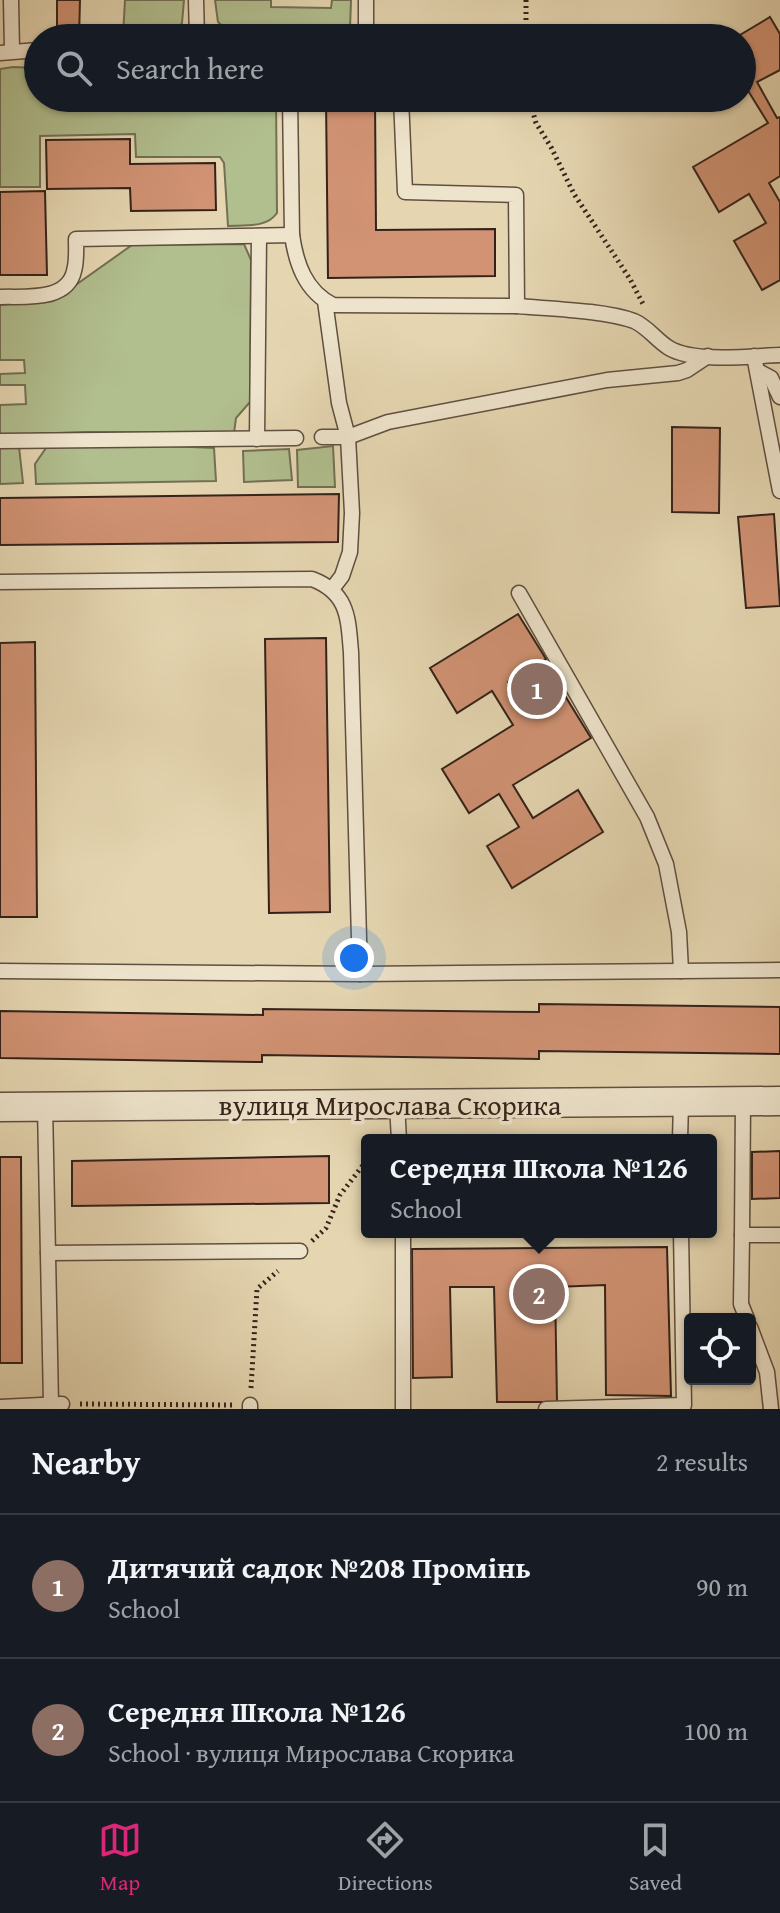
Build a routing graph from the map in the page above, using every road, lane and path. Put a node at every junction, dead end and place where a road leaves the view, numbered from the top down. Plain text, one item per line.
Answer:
1 (11, 0) edge
2 (196, 0) edge
3 (366, 0) edge
4 (526, 0) edge
5 (197, 24) edge
6 (366, 24) edge
7 (526, 24) edge
8 (6, 51) edge
9 (290, 112) edge
10 (402, 112) edge
11 (533, 112) edge
12 (292, 235) junction
13 (259, 236) junction
14 (0, 297) edge
15 (325, 301) junction
16 (517, 306) junction
17 (650, 316) dead end
18 (780, 355) edge
19 (708, 356) junction
20 (756, 364) junction
21 (780, 397) edge
22 (322, 437) dead end
23 (348, 437) junction
24 (296, 438) dead end
25 (257, 439) junction
26 (0, 441) edge
27 (780, 491) edge
28 (0, 582) edge
29 (332, 589) junction
30 (519, 593) dead end
31 (780, 970) edge
32 (0, 971) edge
33 (681, 971) junction
34 (360, 974) junction
35 (743, 1101) junction
36 (780, 1101) edge
37 (681, 1102) junction
38 (397, 1104) junction
39 (45, 1106) junction
40 (0, 1107) edge
41 (399, 1134) edge
42 (680, 1134) edge
43 (361, 1168) edge
44 (742, 1235) junction
45 (780, 1235) edge
46 (403, 1238) edge
47 (681, 1238) edge
48 (300, 1251) junction
49 (48, 1253) junction
50 (745, 1313) edge
51 (756, 1338) edge
52 (774, 1372) edge
53 (56, 1404) junction
54 (0, 1407) edge
55 (250, 1407) edge
56 (403, 1409) edge
57 (546, 1409) edge
58 (771, 1409) edge

1 - 8 lane
2 - 5 lane
3 - 6 lane
4 - 7 path
9 - 12 lane
10 - 16 lane
11 - 17 path
12 - 13 lane
12 - 15 lane
13 - 14 lane
13 - 25 lane
15 - 16 lane
15 - 23 lane
16 - 19 lane
18 - 20 lane
19 - 20 lane
19 - 23 lane
20 - 21 lane
20 - 27 lane
22 - 23 lane
23 - 29 lane
24 - 25 lane
25 - 26 lane
28 - 29 lane
29 - 34 lane
30 - 33 lane
31 - 33 lane
32 - 34 lane
33 - 34 lane
35 - 36 street, вулиця Мирослава Скорика
35 - 37 street, вулиця Мирослава Скорика
35 - 44 lane
37 - 38 street, вулиця Мирослава Скорика
37 - 42 lane
38 - 39 street, вулиця Мирослава Скорика
38 - 41 lane
39 - 40 street, вулиця Мирослава Скорика
39 - 49 lane
43 - 48 path
44 - 45 lane
44 - 50 lane
46 - 56 lane
47 - 57 lane
48 - 49 lane
48 - 55 path
49 - 53 lane
51 - 52 lane
52 - 58 lane
53 - 54 lane
53 - 55 path

